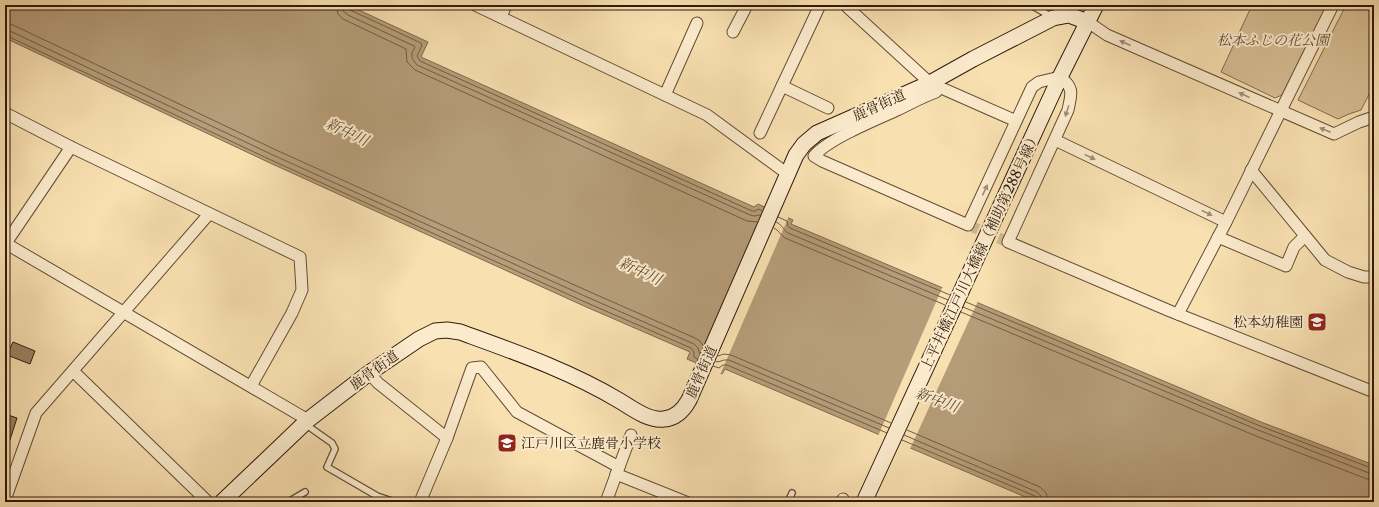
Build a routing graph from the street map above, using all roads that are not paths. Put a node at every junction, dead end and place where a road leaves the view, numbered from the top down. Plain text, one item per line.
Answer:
1 (475, 5) edge
2 (506, 5) edge
3 (744, 5) edge
4 (820, 5) edge
5 (845, 5) edge
6 (1031, 5) edge
7 (1096, 5) edge
8 (1333, 5) edge
9 (501, 17) junction
10 (1053, 18) junction
11 (1088, 22) junction
12 (697, 23) dead end
13 (733, 32) dead end
14 (1060, 77) junction
15 (935, 85) junction
16 (782, 86) junction
17 (665, 95) junction
18 (828, 108) dead end
19 (1280, 111) junction
20 (5, 113) edge
21 (1374, 117) edge
22 (1016, 121) junction
23 (760, 133) dead end
24 (1055, 140) junction
25 (71, 147) junction
26 (1251, 170) junction
27 (786, 180) junction
28 (209, 214) junction
29 (1226, 222) junction
30 (1305, 236) junction
31 (1218, 237) junction
32 (5, 243) edge
33 (1374, 277) edge
34 (124, 312) junction
35 (1178, 314) junction
36 (73, 371) junction
37 (369, 373) junction
38 (251, 386) junction
39 (1374, 392) edge
40 (306, 422) junction
41 (631, 435) dead end
42 (446, 438) junction
43 (618, 470) junction
44 (305, 492) dead end
45 (792, 493) dead end
46 (5, 500) edge
47 (208, 502) edge
48 (222, 502) edge
49 (288, 502) edge
50 (395, 502) edge
51 (420, 502) edge
52 (606, 502) edge
53 (686, 502) edge
54 (788, 502) edge
55 (864, 502) edge

1 - 9 street
2 - 9 street
3 - 13 street
4 - 16 street
5 - 15 street
6 - 10 lane
7 - 11 street
8 - 19 street
9 - 17 street
10 - 11 street, 鹿骨街道
10 - 15 street, 鹿骨街道
11 - 14 street, 上平井橋江戸川大橋線（補助第288号線）
19 -> 11 street
12 - 17 street
14 - 22 street
14 -> 24 street
14 - 55 street, 上平井橋江戸川大橋線（補助第288号線）
15 - 22 street
15 -> 22 street
15 - 27 street, 鹿骨街道
16 - 18 street
16 - 23 street
17 - 27 street
21 -> 19 street
19 - 26 street
20 - 25 street
24 -> 29 street
24 - 35 street
25 - 28 street
25 - 32 street
26 - 29 street
26 - 30 street
27 - 37 street, 鹿骨街道
28 - 34 street
28 - 38 street
29 - 31 street
30 - 31 street
30 - 33 street
31 - 35 street
32 - 34 street
34 - 36 street
34 - 38 street
35 - 39 street
36 - 46 street
36 - 47 street
37 - 40 street, 鹿骨街道
37 - 42 street
38 - 40 street
40 - 48 street, 鹿骨街道
40 - 50 lane
41 - 43 street
42 - 43 street
42 - 51 street
43 - 52 street
43 - 53 street
44 - 49 lane
45 - 54 lane

